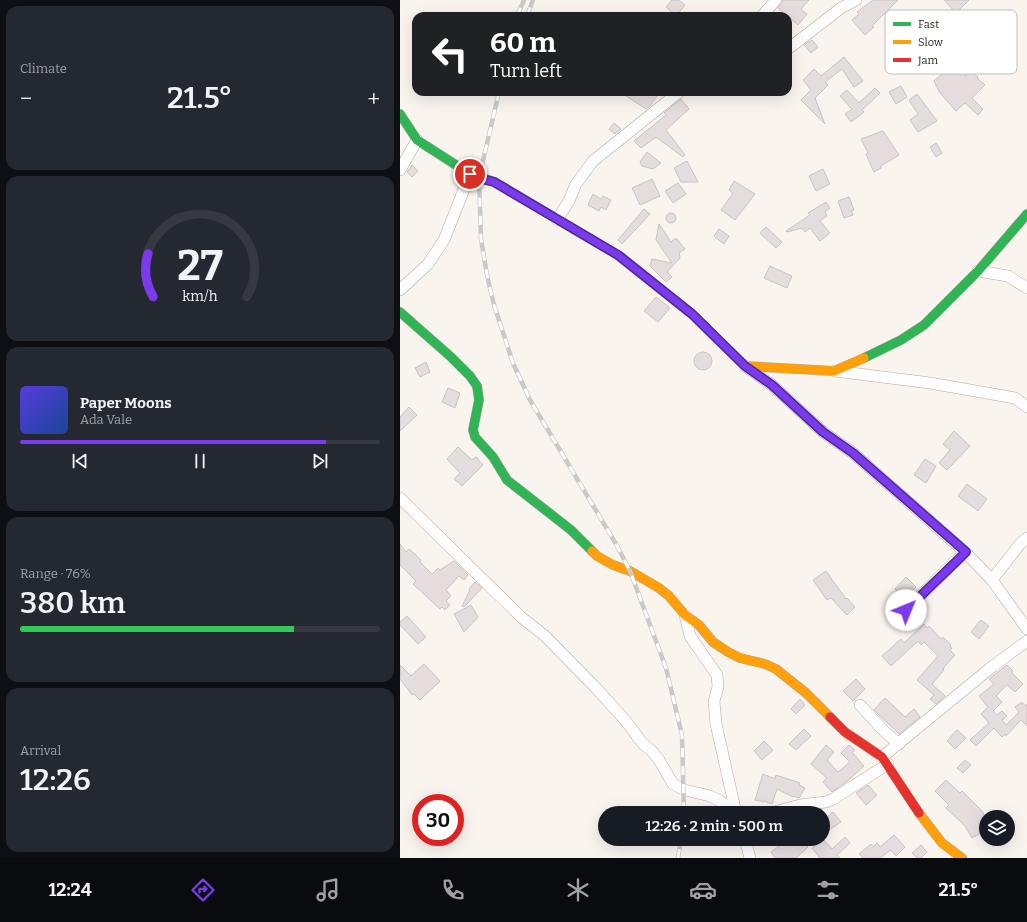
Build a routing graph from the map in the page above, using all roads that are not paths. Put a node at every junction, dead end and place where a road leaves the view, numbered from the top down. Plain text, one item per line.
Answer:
1 (776, 0) edge
2 (856, 0) edge
3 (766, 12) edge
4 (792, 46) edge
5 (675, 96) edge
6 (400, 114) edge
7 (417, 140) junction
8 (400, 170) edge
9 (470, 174) junction
10 (1027, 214) edge
11 (557, 220) junction
12 (978, 271) junction
13 (1027, 288) edge
14 (400, 290) edge
15 (400, 312) edge
16 (745, 366) junction
17 (834, 371) junction
18 (1027, 407) edge
19 (400, 498) edge
20 (1027, 538) edge
21 (966, 552) junction
22 (992, 580) junction
23 (906, 610) dead end
24 (685, 615) junction
25 (1027, 629) edge
26 (1027, 641) edge
27 (860, 705) dead end
28 (899, 744) junction
29 (885, 760) junction
30 (725, 806) edge
31 (734, 806) edge
32 (796, 806) edge
33 (747, 846) edge
34 (750, 858) edge
35 (962, 858) edge

1 - 3 street
2 - 4 street
5 - 11 street
6 - 7 street
7 - 8 street
7 - 9 street
9 - 11 street
9 - 14 street
10 - 12 street
11 - 16 street
12 - 13 street
12 - 17 street
15 - 24 street
16 - 17 street
16 - 21 street
17 - 18 street
19 - 30 street
20 - 22 street
21 - 22 street
21 - 23 street
22 - 25 street
24 - 29 street
24 - 31 street
26 - 28 street
27 - 28 street
28 - 29 street
29 - 32 street
29 - 35 street
33 - 34 street

